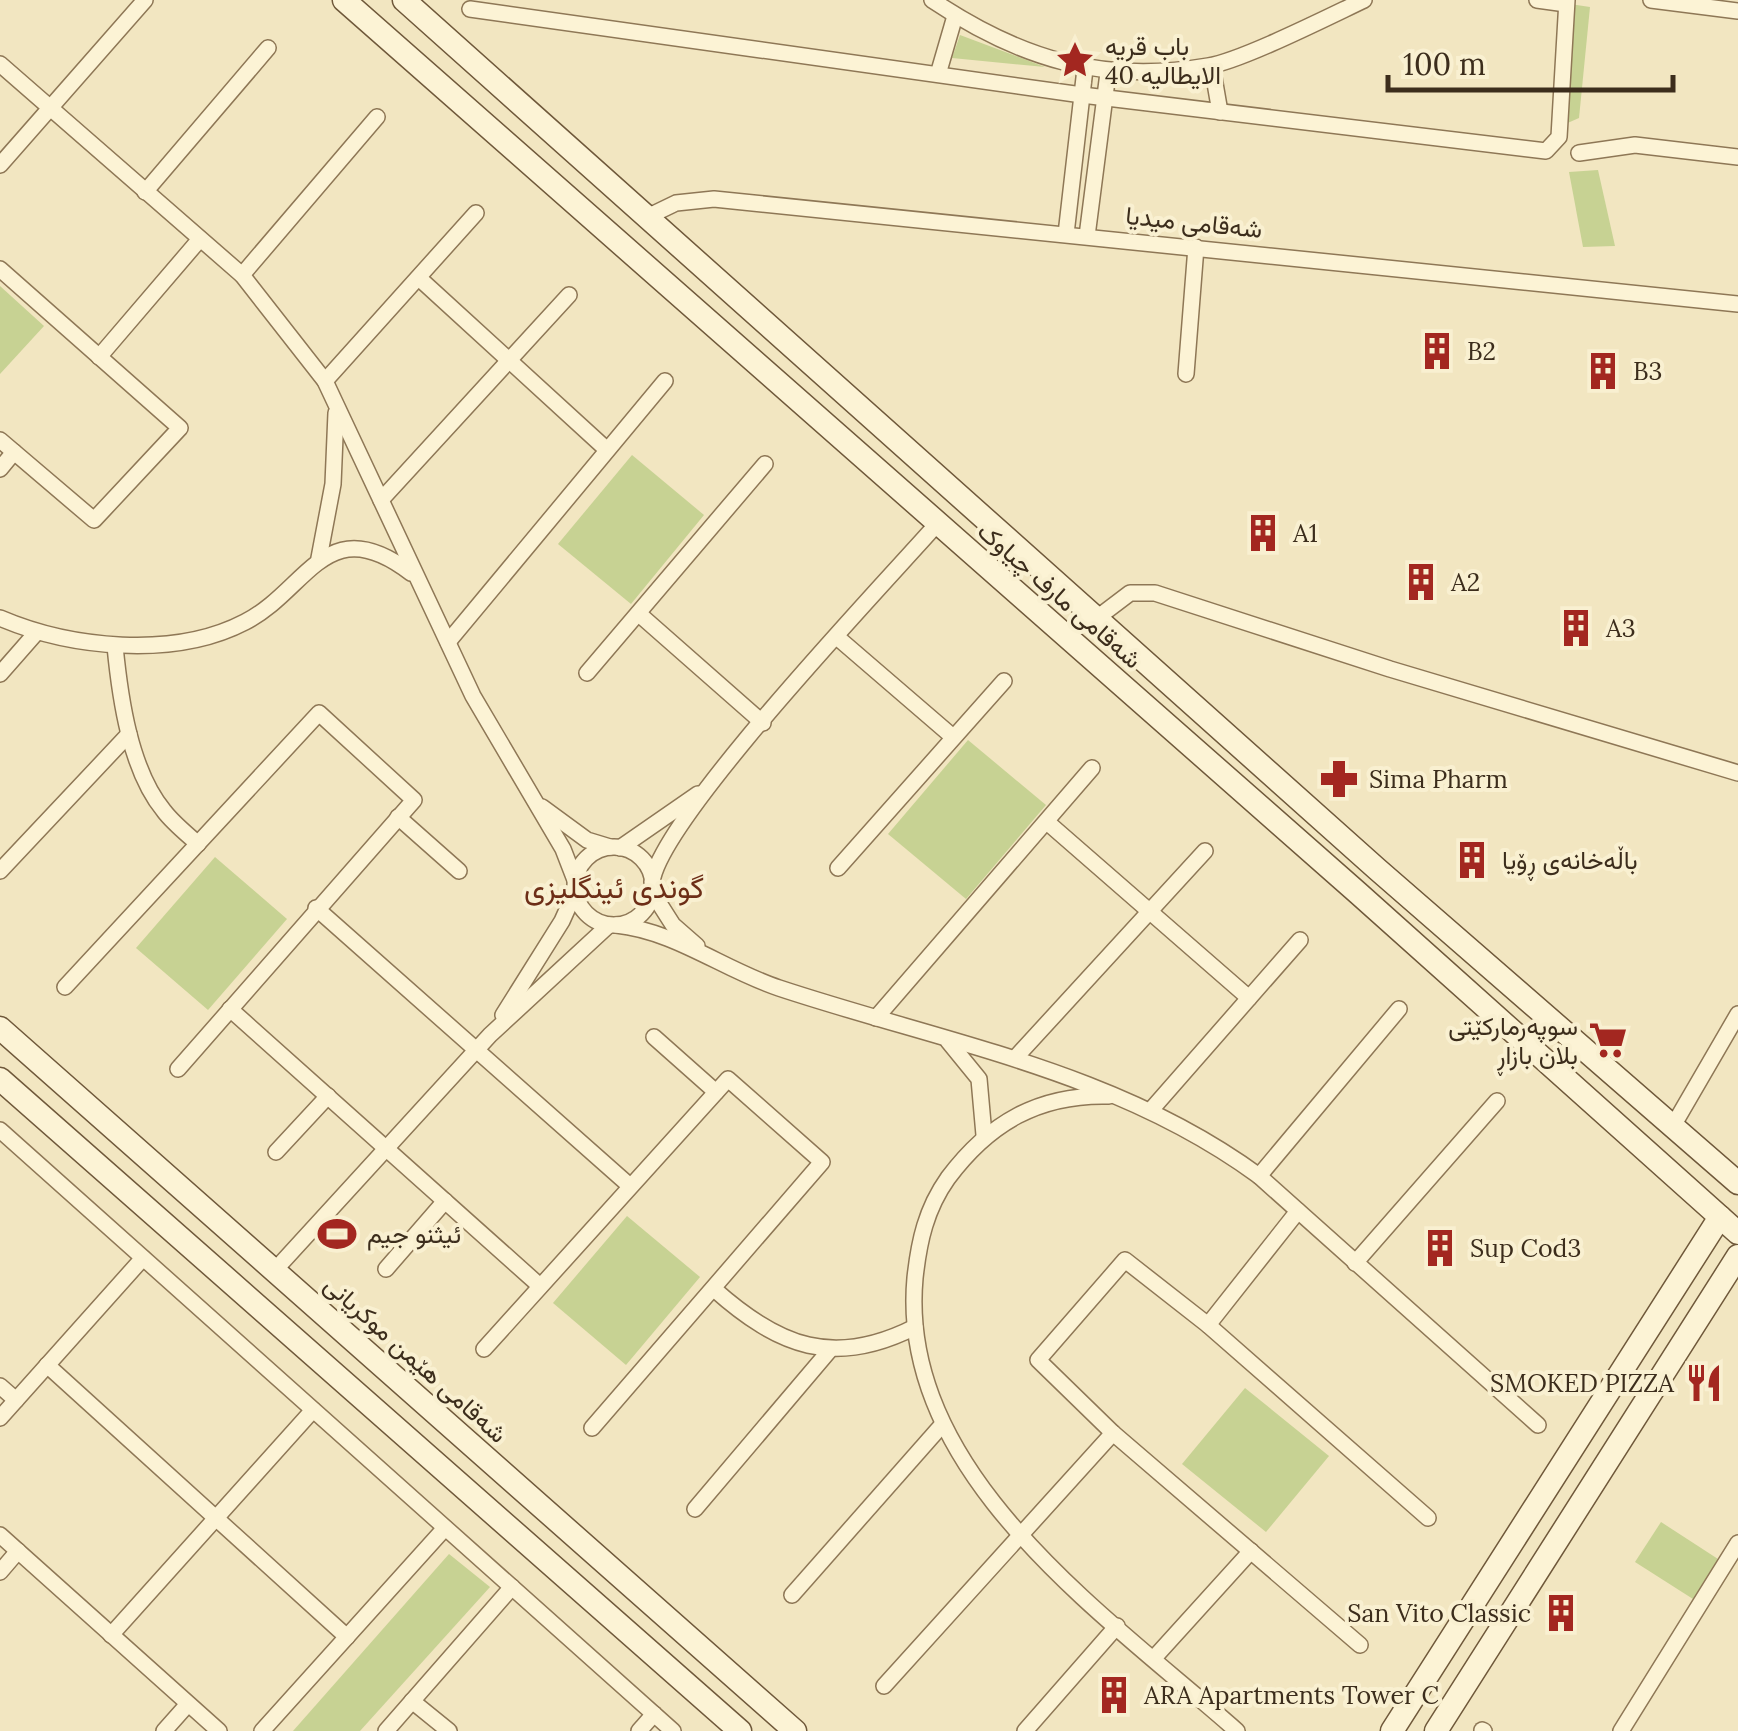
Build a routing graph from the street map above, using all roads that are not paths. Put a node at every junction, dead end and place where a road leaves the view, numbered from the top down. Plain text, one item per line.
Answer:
1 (145, 0) edge
2 (344, 0) edge
3 (932, 0) edge
4 (1364, 0) edge
5 (1537, 0) edge
6 (1651, 0) edge
7 (410, 2) edge
8 (1567, 2) edge
9 (470, 9) dead end
10 (1738, 10) edge
11 (955, 16) junction
12 (268, 48) dead end
13 (0, 64) edge
14 (1212, 66) junction
15 (1084, 69) junction
16 (939, 72) junction
17 (1108, 73) junction
18 (1082, 95) junction
19 (1105, 98) junction
20 (49, 109) junction
21 (1220, 112) junction
22 (376, 117) dead end
23 (1579, 153) dead end
24 (1738, 157) edge
25 (0, 165) edge
26 (145, 192) junction
27 (476, 212) dead end
28 (647, 216) junction
29 (1066, 234) junction
30 (1088, 236) junction
31 (200, 239) junction
32 (1196, 247) junction
33 (0, 269) edge
34 (242, 275) junction
35 (420, 279) junction
36 (569, 295) dead end
37 (1738, 304) edge
38 (99, 357) junction
39 (509, 362) junction
40 (1186, 374) dead end
41 (831, 380) junction
42 (325, 381) junction
43 (665, 381) dead end
44 (336, 409) junction
45 (805, 409) junction
46 (0, 440) edge
47 (606, 449) junction
48 (14, 452) junction
49 (765, 464) dead end
50 (0, 468) edge
51 (382, 500) junction
52 (937, 524) junction
53 (319, 558) junction
54 (414, 576) junction
55 (639, 614) junction
56 (0, 618) edge
57 (1097, 618) junction
58 (36, 633) junction
59 (838, 638) junction
60 (448, 642) junction
61 (115, 646) junction
62 (587, 673) dead end
63 (0, 674) edge
64 (1004, 681) dead end
65 (764, 724) junction
66 (129, 734) junction
67 (952, 737) junction
68 (1092, 768) dead end
69 (1738, 773) edge
70 (709, 786) junction
71 (534, 802) junction
72 (398, 817) junction
73 (1047, 822) junction
74 (198, 844) junction
75 (615, 848) junction
76 (1205, 851) dead end
77 (838, 868) dead end
78 (1378, 870) junction
79 (0, 871) edge
80 (459, 871) dead end
81 (575, 886) junction
82 (652, 886) junction
83 (1358, 892) junction
84 (316, 908) junction
85 (1150, 914) junction
86 (612, 925) junction
87 (1300, 940) dead end
88 (716, 961) junction
89 (65, 988) dead end
90 (1249, 998) junction
91 (230, 1009) junction
92 (1398, 1009) dead end
93 (1738, 1014) edge
94 (876, 1018) junction
95 (0, 1028) edge
96 (490, 1035) junction
97 (654, 1036) dead end
98 (944, 1037) junction
99 (476, 1050) junction
100 (1017, 1056) junction
101 (178, 1069) dead end
102 (0, 1079) edge
103 (716, 1092) junction
104 (328, 1096) junction
105 (1118, 1096) junction
106 (1497, 1102) dead end
107 (1151, 1110) junction
108 (1673, 1126) junction
109 (0, 1130) edge
110 (984, 1135) junction
111 (388, 1147) junction
112 (276, 1152) dead end
113 (1260, 1176) junction
114 (1738, 1183) edge
115 (630, 1186) junction
116 (445, 1201) junction
117 (1298, 1212) junction
118 (1720, 1217) junction
119 (1738, 1233) edge
120 (1700, 1250) junction
121 (143, 1258) junction
122 (1355, 1263) junction
123 (1732, 1266) edge
124 (386, 1269) dead end
125 (275, 1270) junction
126 (540, 1286) junction
127 (714, 1290) junction
128 (1208, 1325) junction
129 (915, 1326) junction
130 (484, 1349) dead end
131 (829, 1351) junction
132 (47, 1365) junction
133 (0, 1386) edge
134 (16, 1400) junction
135 (313, 1410) junction
136 (0, 1418) edge
137 (942, 1425) junction
138 (1538, 1425) dead end
139 (592, 1428) dead end
140 (1113, 1433) junction
141 (695, 1510) dead end
142 (216, 1518) junction
143 (1428, 1518) dead end
144 (445, 1528) junction
145 (0, 1535) edge
146 (1021, 1537) junction
147 (1738, 1543) edge
148 (18, 1551) junction
149 (1250, 1552) junction
150 (0, 1572) edge
151 (512, 1587) junction
152 (792, 1595) dead end
153 (666, 1618) junction
154 (1117, 1626) junction
155 (111, 1635) junction
156 (347, 1637) junction
157 (644, 1645) junction
158 (1360, 1646) dead end
159 (1154, 1658) junction
160 (884, 1686) dead end
161 (412, 1701) junction
162 (188, 1704) junction
163 (654, 1714) junction
164 (164, 1731) edge
165 (219, 1731) edge
166 (262, 1731) edge
167 (386, 1731) edge
168 (449, 1731) edge
169 (639, 1731) edge
170 (673, 1731) edge
171 (740, 1731) edge
172 (795, 1731) edge
173 (1025, 1731) edge
174 (1237, 1731) edge
175 (1392, 1731) edge
176 (1436, 1731) edge
177 (1621, 1731) edge

1 - 20 street
2 - 45 street, شەقامی مارف چیاوک
3 - 11 street
4 - 14 street
5 - 8 street
6 - 10 street
7 - 28 street, شەقامی مارف چیاوک
8 - 21 street
9 - 16 street
11 - 15 street
11 - 16 street
12 - 26 street
13 - 20 street
14 - 17 street
14 - 21 street
15 - 17 street
15 - 18 street
16 - 18 street
17 - 19 street
18 - 19 street
18 - 29 street
19 - 21 street
19 - 30 street
20 - 25 street
20 - 26 street
22 - 34 street
23 - 24 street
26 - 31 street
27 - 35 street
28 - 29 street, شەقامی میدیا
28 - 41 street, شەقامی مارف چیاوک
29 - 30 street, شەقامی میدیا
30 - 32 street, شەقامی میدیا
31 - 34 street
31 - 38 street
32 - 37 street, شەقامی میدیا
32 - 40 street
33 - 38 street
34 - 42 street
35 - 39 street
35 - 42 street
36 - 39 street
38 - 48 street
39 - 47 street
39 - 51 street
41 - 45 street
41 - 57 street, شەقامی مارف چیاوک
42 - 44 street
43 - 47 street
44 - 51 street
44 - 53 street
45 - 52 street, شەقامی مارف چیاوک
46 - 48 street
47 - 60 street
48 - 50 street
49 - 55 street
51 - 54 street
52 - 59 street
52 - 83 street, شەقامی مارف چیاوک
53 - 54 street
53 - 61 street
54 - 60 street
55 - 62 street
55 - 65 street
56 - 58 street
57 - 69 street
57 - 78 street, شەقامی مارف چیاوک
58 - 61 street
58 - 63 street
59 - 65 street
59 - 67 street
60 - 71 street
61 - 66 street
64 - 67 street
65 - 70 street
66 - 74 street
66 - 79 street
67 - 77 street
68 - 73 street
70 - 75 street
70 - 82 street
71 - 75 street
71 - 81 street
72 - 74 street
72 - 80 street
72 - 84 street
73 - 85 street
73 - 94 street
74 - 89 street
75 - 81 street
75 - 82 street
76 - 85 street
78 - 83 street
78 - 108 street, شەقامی مارف چیاوک
81 - 86 street
81 - 96 street
82 - 86 street
82 - 88 street
83 - 118 street, شەقامی مارف چیاوک
84 - 91 street
84 - 99 street
85 - 90 street
85 - 100 street
86 - 88 street
86 - 96 street
87 - 90 street
88 - 94 street
90 - 107 street
91 - 101 street
91 - 104 street
92 - 113 street
93 - 108 street
94 - 98 street
95 - 125 street, شەقامی هێمن موکریانی
96 - 99 street
97 - 103 street
98 - 100 street
98 - 110 street
99 - 111 street
99 - 115 street
100 - 105 street
102 - 157 street
103 - 115 street
103 - 127 street
104 - 111 street
104 - 112 street
105 - 107 street
105 - 110 street
106 - 122 street
107 - 113 street
108 - 114 street, شەقامی مارف چیاوک
109 - 121 street
110 - 129 street
111 - 116 street
111 - 125 street
113 - 117 street
115 - 126 street
116 - 124 street
116 - 126 street
117 - 122 street
117 - 128 street
118 - 119 street, شەقامی مارف چیاوک
118 - 120 street
120 - 123 street
120 - 175 street
121 - 132 street
121 - 135 street
122 - 138 street
123 - 176 street
125 - 153 street, شەقامی هێمن موکریانی
126 - 130 street
127 - 131 street
127 - 139 street
128 - 140 street
128 - 143 street
129 - 131 street
129 - 137 street
131 - 141 street
132 - 134 street
132 - 142 street
133 - 134 street
134 - 136 street
135 - 142 street
135 - 144 street
137 - 146 street
137 - 152 street
140 - 146 street
140 - 149 street
142 - 155 street
142 - 156 street
144 - 151 street
144 - 156 street
145 - 148 street
146 - 154 street
146 - 160 street
147 - 177 street
148 - 150 street
148 - 155 street
149 - 158 street
149 - 159 street
151 - 161 street
151 - 163 street
153 - 157 street
153 - 172 street, شەقامی هێمن موکریانی
154 - 159 street
154 - 173 street
155 - 162 street
156 - 166 street
157 - 171 street
159 - 174 street
161 - 167 street
161 - 168 street
162 - 164 street
162 - 165 street
163 - 169 street
163 - 170 street

